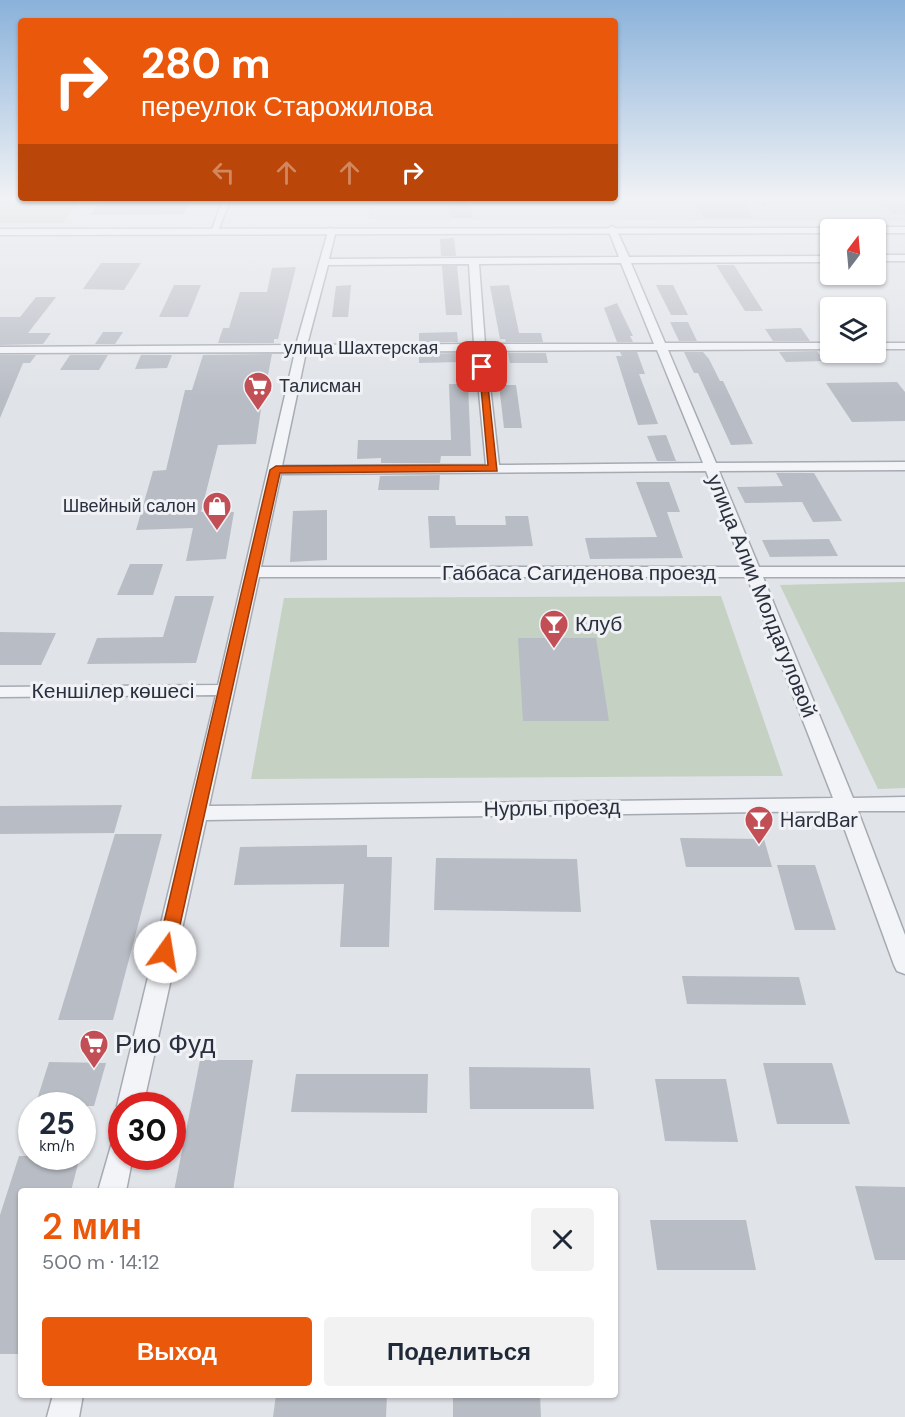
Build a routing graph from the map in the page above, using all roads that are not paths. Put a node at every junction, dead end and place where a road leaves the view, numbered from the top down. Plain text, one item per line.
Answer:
1 (324, 264) edge
2 (474, 264) edge
3 (626, 264) edge
4 (660, 346) junction
5 (820, 346) edge
6 (886, 346) edge
7 (905, 346) edge
8 (480, 347) junction
9 (301, 348) junction
10 (0, 350) edge
11 (905, 466) edge
12 (711, 467) junction
13 (493, 468) junction
14 (276, 470) junction
15 (253, 572) junction
16 (905, 572) edge
17 (752, 574) junction
18 (225, 690) junction
19 (0, 692) edge
20 (905, 804) edge
21 (846, 805) junction
22 (198, 813) junction
23 (905, 965) edge
24 (133, 1092) edge
25 (117, 1170) edge
26 (113, 1188) edge
27 (67, 1398) edge
28 (63, 1417) edge

1 - 9 street
2 - 8 street
3 - 4 street, улица Алии Молдагуловой
4 - 5 street, улица Шахтерская
4 - 8 street, улица Шахтерская
4 - 12 street, улица Алии Молдагуловой
6 - 7 street
8 - 9 street, улица Шахтерская
8 - 13 street
9 - 10 street, улица Шахтерская
9 - 14 street
11 - 12 street
12 - 13 street
12 - 17 street, улица Алии Молдагуловой
13 - 14 street
14 - 15 street
15 - 17 street, Габбаса Сагиденова проезд
15 - 18 street
16 - 17 street, Габбаса Сагиденова проезд
17 - 21 street, улица Алии Молдагуловой
18 - 19 street, Кеншілер көшесі
18 - 22 street
20 - 21 street, Нурлы проезд
21 - 22 street, Нурлы проезд
21 - 23 street, улица Алии Молдагуловой
22 - 24 street
25 - 26 street
27 - 28 street

